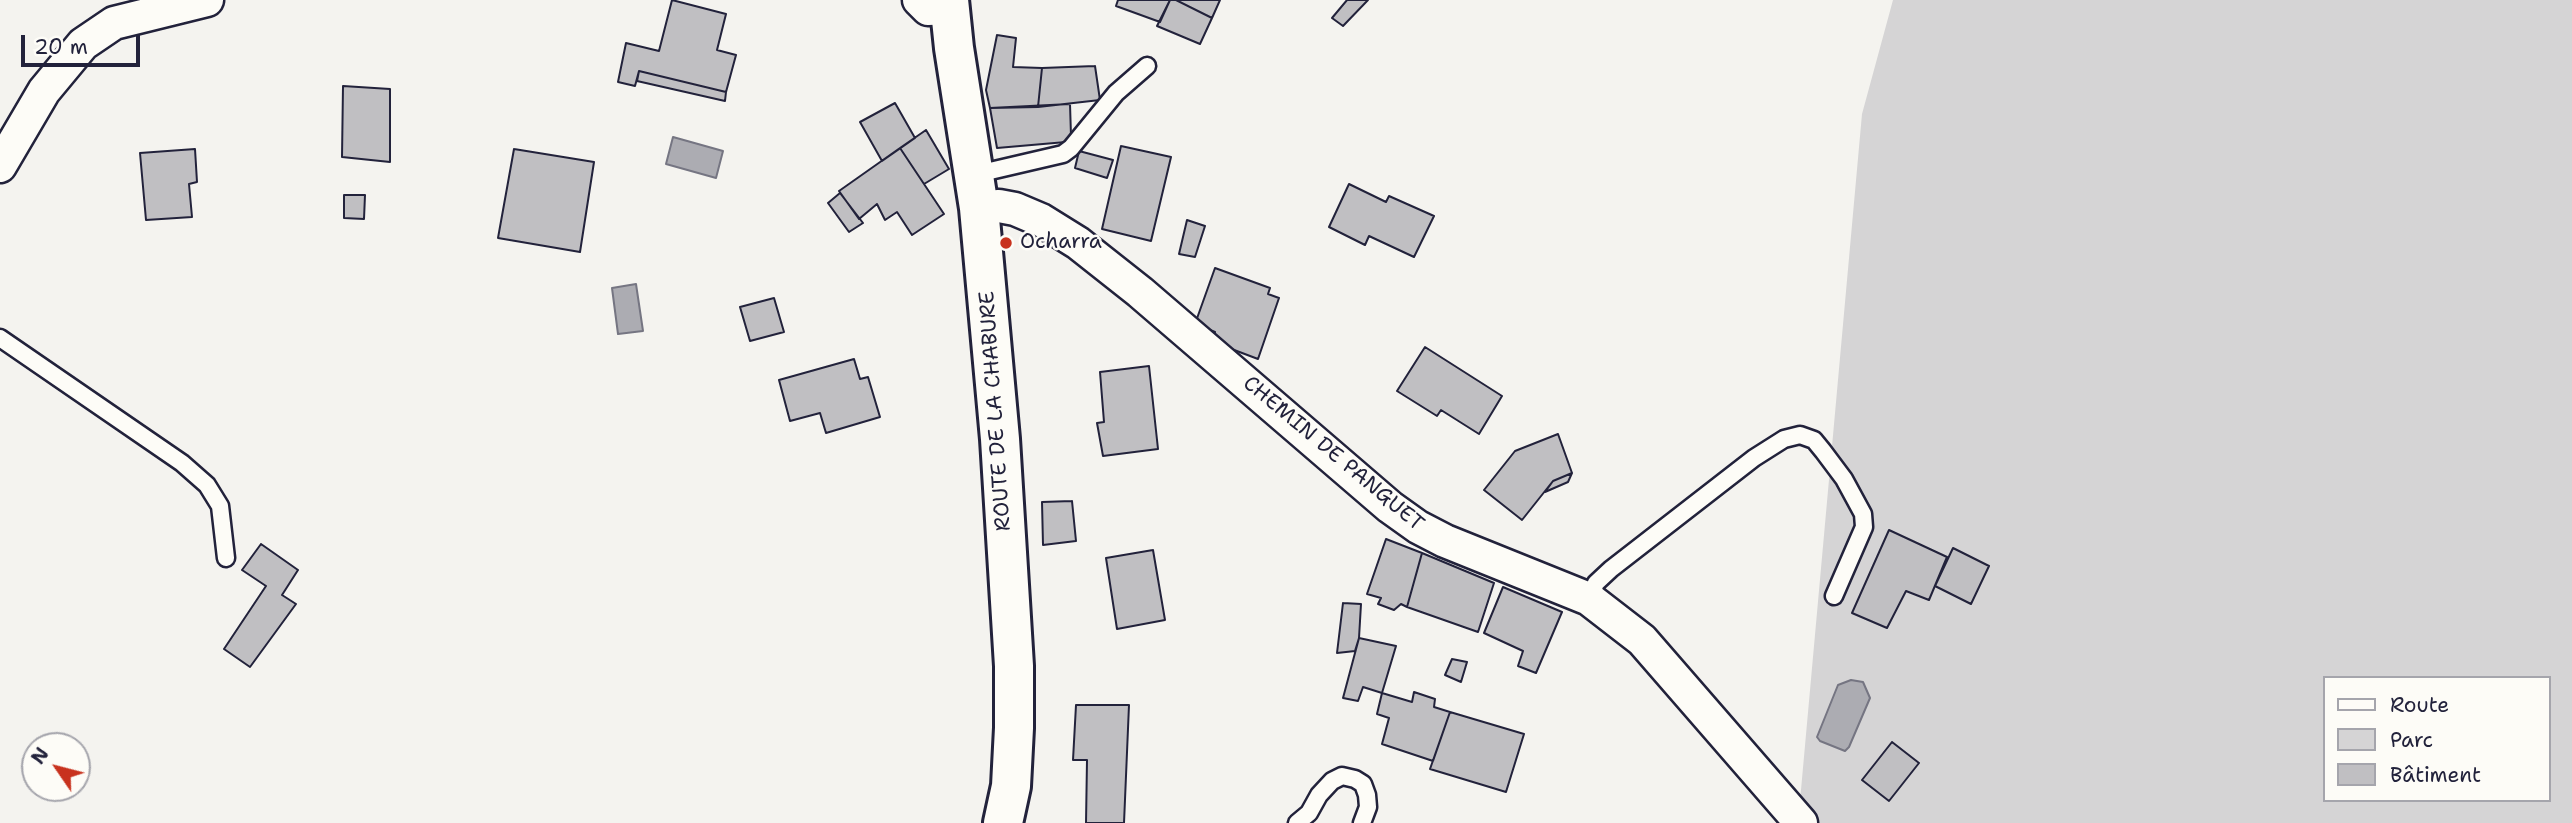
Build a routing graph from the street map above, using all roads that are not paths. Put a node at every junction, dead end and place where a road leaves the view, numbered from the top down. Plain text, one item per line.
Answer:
1 (206, 0) edge
2 (939, 3) edge
3 (1147, 66) dead end
4 (0, 166) edge
5 (973, 171) junction
6 (979, 208) junction
7 (0, 338) edge
8 (226, 558) dead end
9 (1834, 596) dead end
10 (1588, 599) junction
11 (1003, 823) edge
12 (1297, 823) edge
13 (1362, 823) edge
14 (1801, 823) edge

1 - 4 street
2 - 5 main road, ROUTE DE LA CHABURE
3 - 5 lane
5 - 6 main road, ROUTE DE LA CHABURE
6 - 10 street, CHEMIN DE PANGUET
6 - 11 main road, ROUTE DE LA CHABURE
7 - 8 lane
9 - 10 lane
10 - 14 street, CHEMIN DE PANGUET
12 - 13 lane

